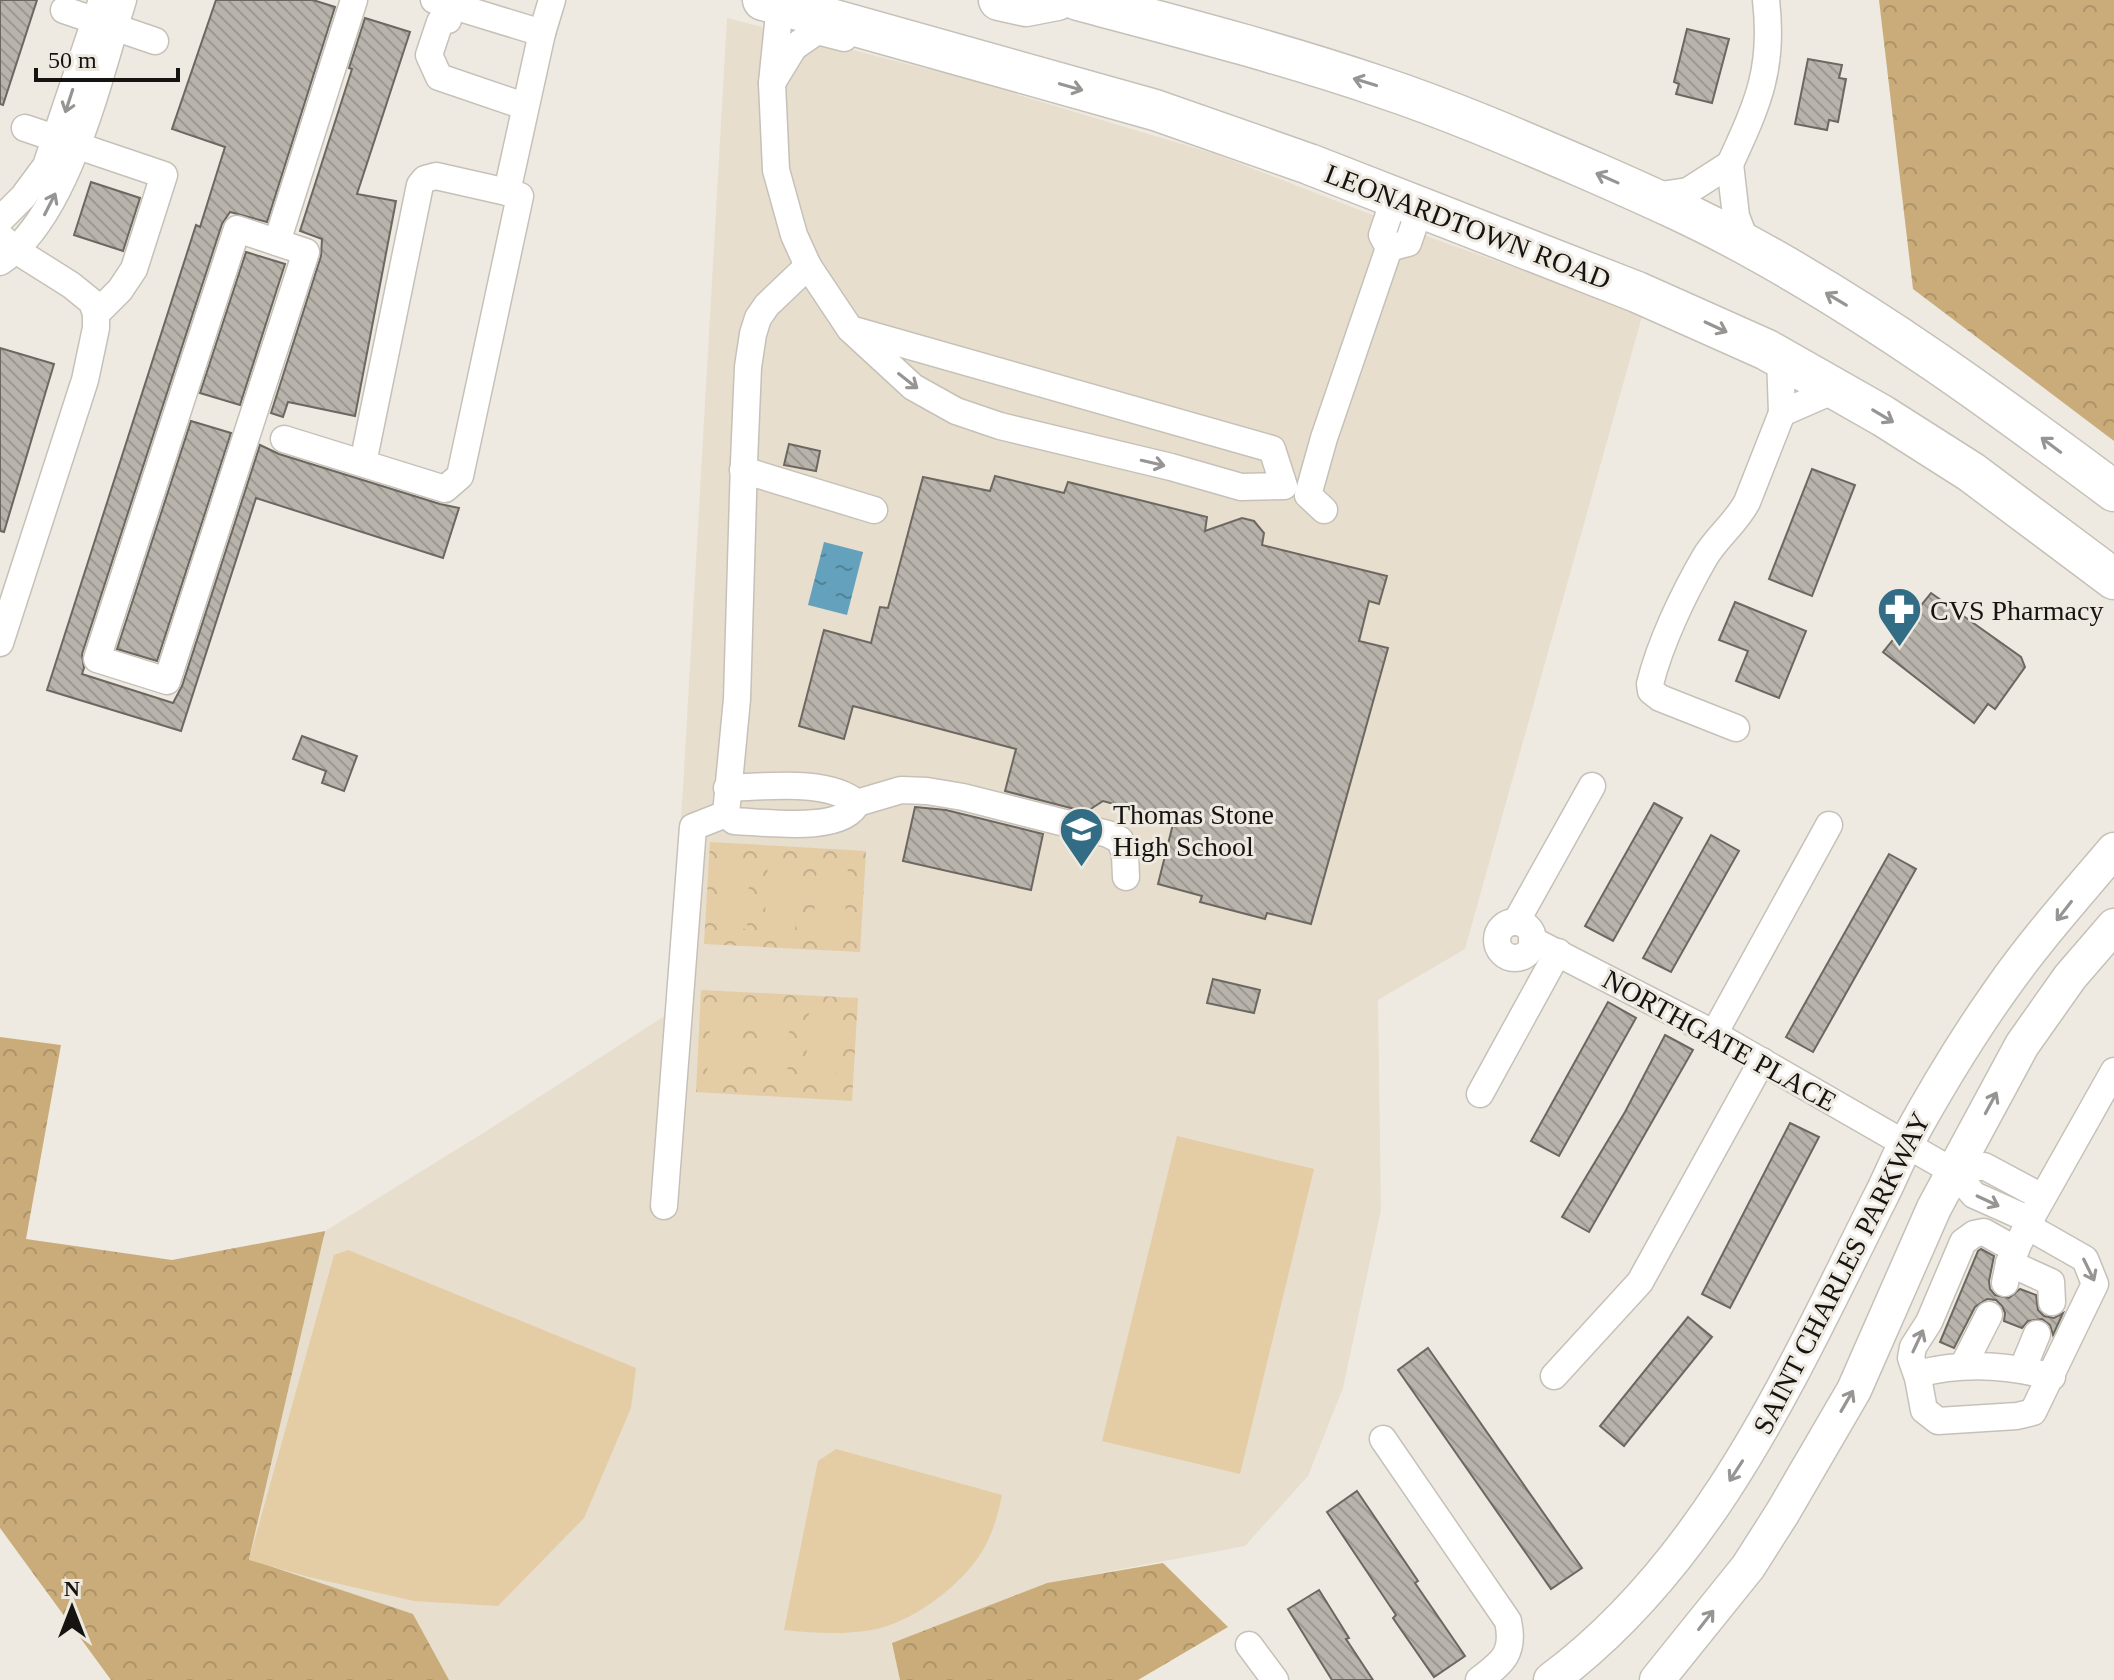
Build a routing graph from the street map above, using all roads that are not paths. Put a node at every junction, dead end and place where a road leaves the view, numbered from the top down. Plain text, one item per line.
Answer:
1 (123, 0) edge
2 (354, 0) edge
3 (552, 0) edge
4 (999, 0) edge
5 (1057, 0) edge
6 (1078, 0) edge
7 (1766, 0) edge
8 (776, 1) edge
9 (445, 9) edge
10 (64, 10) dead end
11 (104, 15) edge
12 (542, 33) junction
13 (155, 41) dead end
14 (1013, 71) junction
15 (772, 83) junction
16 (524, 106) junction
17 (25, 128) dead end
18 (66, 142) junction
19 (1730, 164) junction
20 (507, 192) junction
21 (1650, 197) junction
22 (1407, 203) junction
23 (0, 220) edge
24 (277, 242) junction
25 (1747, 245) junction
26 (6, 250) edge
27 (808, 266) junction
28 (96, 314) junction
29 (850, 329) junction
30 (1780, 357) junction
31 (1837, 389) junction
32 (1782, 413) junction
33 (284, 439) dead end
34 (363, 463) junction
35 (743, 470) junction
36 (2114, 491) edge
37 (874, 510) dead end
38 (1324, 510) dead end
39 (2111, 580) edge
40 (0, 643) edge
41 (1736, 728) dead end
42 (1592, 786) dead end
43 (726, 801) junction
44 (857, 803) junction
45 (1829, 825) dead end
46 (2114, 850) edge
47 (1126, 877) dead end
48 (2114, 926) edge
49 (1558, 952) junction
50 (1714, 1034) junction
51 (1762, 1061) junction
52 (2113, 1074) edge
53 (1480, 1094) dead end
54 (1906, 1143) junction
55 (1954, 1172) junction
56 (664, 1206) dead end
57 (2033, 1214) junction
58 (2010, 1265) junction
59 (2052, 1302) dead end
60 (1989, 1315) dead end
61 (2037, 1334) dead end
62 (1963, 1366) junction
63 (2023, 1368) junction
64 (1917, 1374) junction
65 (1554, 1376) dead end
66 (2052, 1377) junction
67 (1383, 1439) dead end
68 (1249, 1645) dead end
69 (1275, 1680) edge
70 (1479, 1680) edge
71 (1551, 1680) edge
72 (1657, 1680) edge

1 - 11 street
2 - 24 street
3 - 12 street
4 - 5 highway
21 -> 6 highway
7 - 19 street
8 - 14 highway, LEONARDTOWN ROAD
8 - 15 street
9 - 12 street
9 - 16 street
10 - 11 street
11 - 13 street
11 - 18 street
12 - 16 street
14 - 15 street
14 -> 22 highway, LEONARDTOWN ROAD
15 - 27 street
16 - 20 street
17 - 18 street
18 - 23 street
26 -> 18 street
18 - 28 street
19 - 21 street
19 - 25 street
20 - 34 street
20 - 34 street
21 - 25 highway
22 -> 30 highway, LEONARDTOWN ROAD
22 - 38 street
24 - 24 street
36 -> 25 highway
26 - 28 street
27 - 29 street
27 - 35 street
28 - 40 street
29 -> 29 street
30 - 31 highway, LEONARDTOWN ROAD
30 - 32 street
31 - 32 street
31 -> 39 highway, LEONARDTOWN ROAD
32 - 41 street
33 - 34 street
35 - 37 street
35 - 43 street
42 - 49 street, NORTHGATE PLACE
43 - 44 street
43 - 44 street
43 - 56 street
44 - 47 street
45 - 50 street
46 -> 54 main road, SAINT CHARLES PARKWAY
55 -> 48 main road, SAINT CHARLES PARKWAY
49 - 50 street, NORTHGATE PLACE
49 - 53 street
50 - 51 street, NORTHGATE PLACE
51 - 54 street, NORTHGATE PLACE
51 - 65 street
52 - 57 street
54 - 55 street, NORTHGATE PLACE
54 -> 71 main road, SAINT CHARLES PARKWAY
55 - 57 street, NORTHGATE PLACE
72 -> 55 main road, SAINT CHARLES PARKWAY
57 - 58 street
57 -> 66 street, NORTHGATE PLACE
58 - 59 street
64 -> 58 street
60 - 62 street
61 - 63 street
62 - 63 street
62 - 64 street
63 - 66 street
64 - 66 street, NORTHGATE PLACE
67 - 70 street
68 - 69 street

